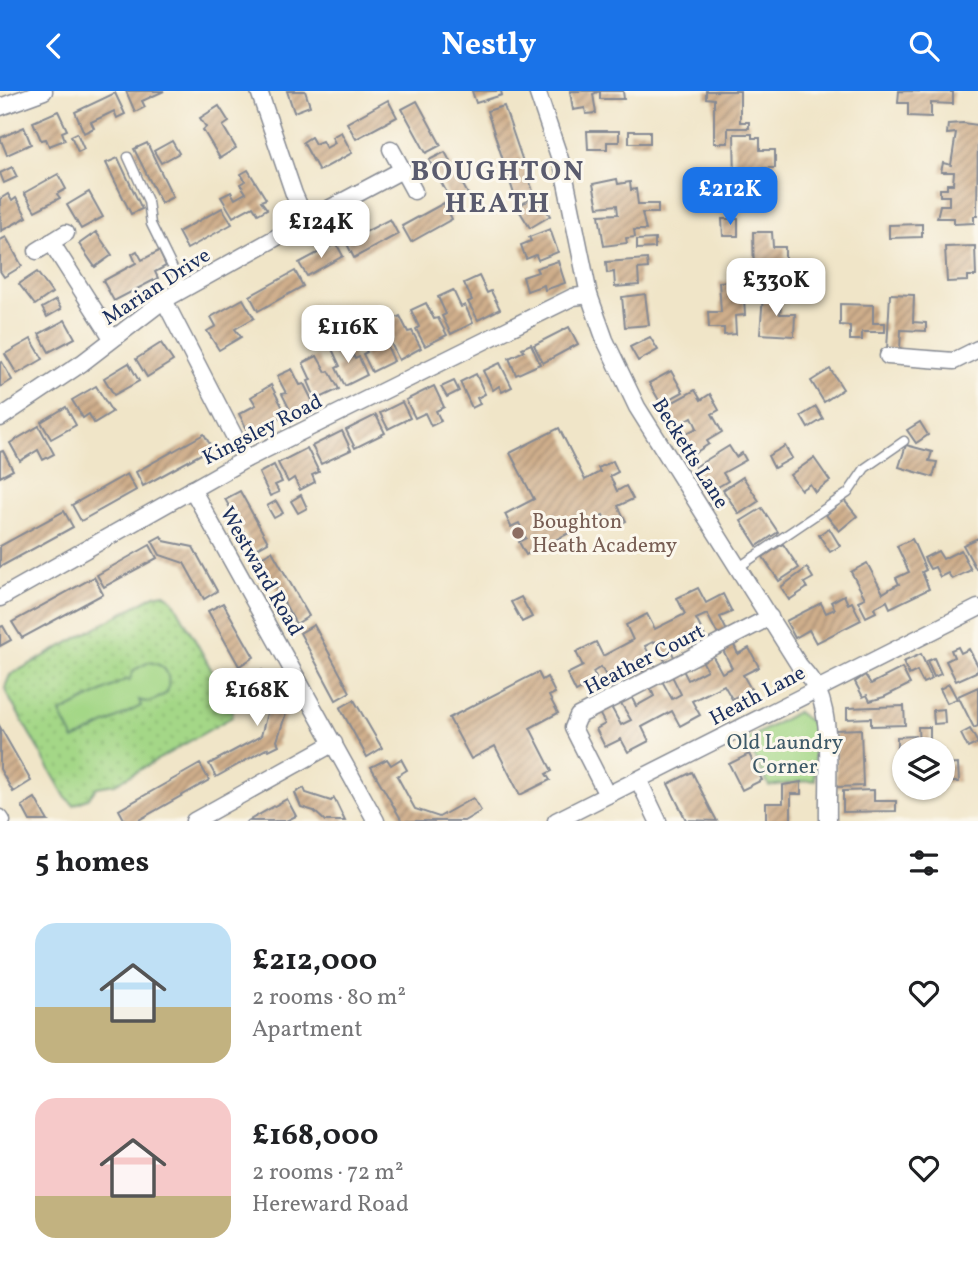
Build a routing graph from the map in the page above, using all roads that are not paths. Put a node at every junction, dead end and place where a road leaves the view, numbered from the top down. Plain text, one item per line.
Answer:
1 (44, 91) edge
2 (259, 91) edge
3 (537, 91) edge
4 (0, 107) edge
5 (391, 149) dead end
6 (128, 157) dead end
7 (402, 170) junction
8 (414, 191) dead end
9 (306, 221) junction
10 (66, 233) dead end
11 (51, 242) junction
12 (37, 251) dead end
13 (183, 289) junction
14 (589, 295) junction
15 (163, 300) junction
16 (112, 338) junction
17 (978, 349) edge
18 (888, 356) dead end
19 (0, 418) edge
20 (904, 441) dead end
21 (246, 459) junction
22 (191, 489) junction
23 (738, 567) junction
24 (0, 598) edge
25 (978, 609) edge
26 (770, 617) junction
27 (817, 688) junction
28 (334, 743) junction
29 (639, 781) junction
30 (607, 795) junction
31 (194, 821) edge
32 (376, 821) edge
33 (556, 821) edge
34 (658, 821) edge
35 (828, 821) edge

1 - 4 street
2 - 9 street
3 - 14 street, Becketts Lane
5 - 7 street
6 - 13 lane
7 - 8 street
7 - 9 street, Marian Drive
9 - 13 street, Marian Drive
10 - 11 street
11 - 12 street
11 - 16 street
13 - 15 street, Marian Drive
14 - 21 street, Kingsley Road
14 - 23 street, Becketts Lane
15 - 16 street, Marian Drive
15 - 21 street
16 - 19 street, Marian Drive
17 - 18 street
20 - 23 lane
21 - 22 street, Kingsley Road
22 - 24 street, Kingsley Road
22 - 28 street, Westward Road
23 - 26 street, Becketts Lane
25 - 27 street, Heath Lane
26 - 27 street, Becketts Lane
26 - 30 street, Heather Court
27 - 29 street, Heath Lane
27 - 35 street, Becketts Lane
28 - 31 street
28 - 32 street, Westward Road
29 - 30 street, Heath Lane
29 - 34 street
30 - 33 street, Heath Lane

